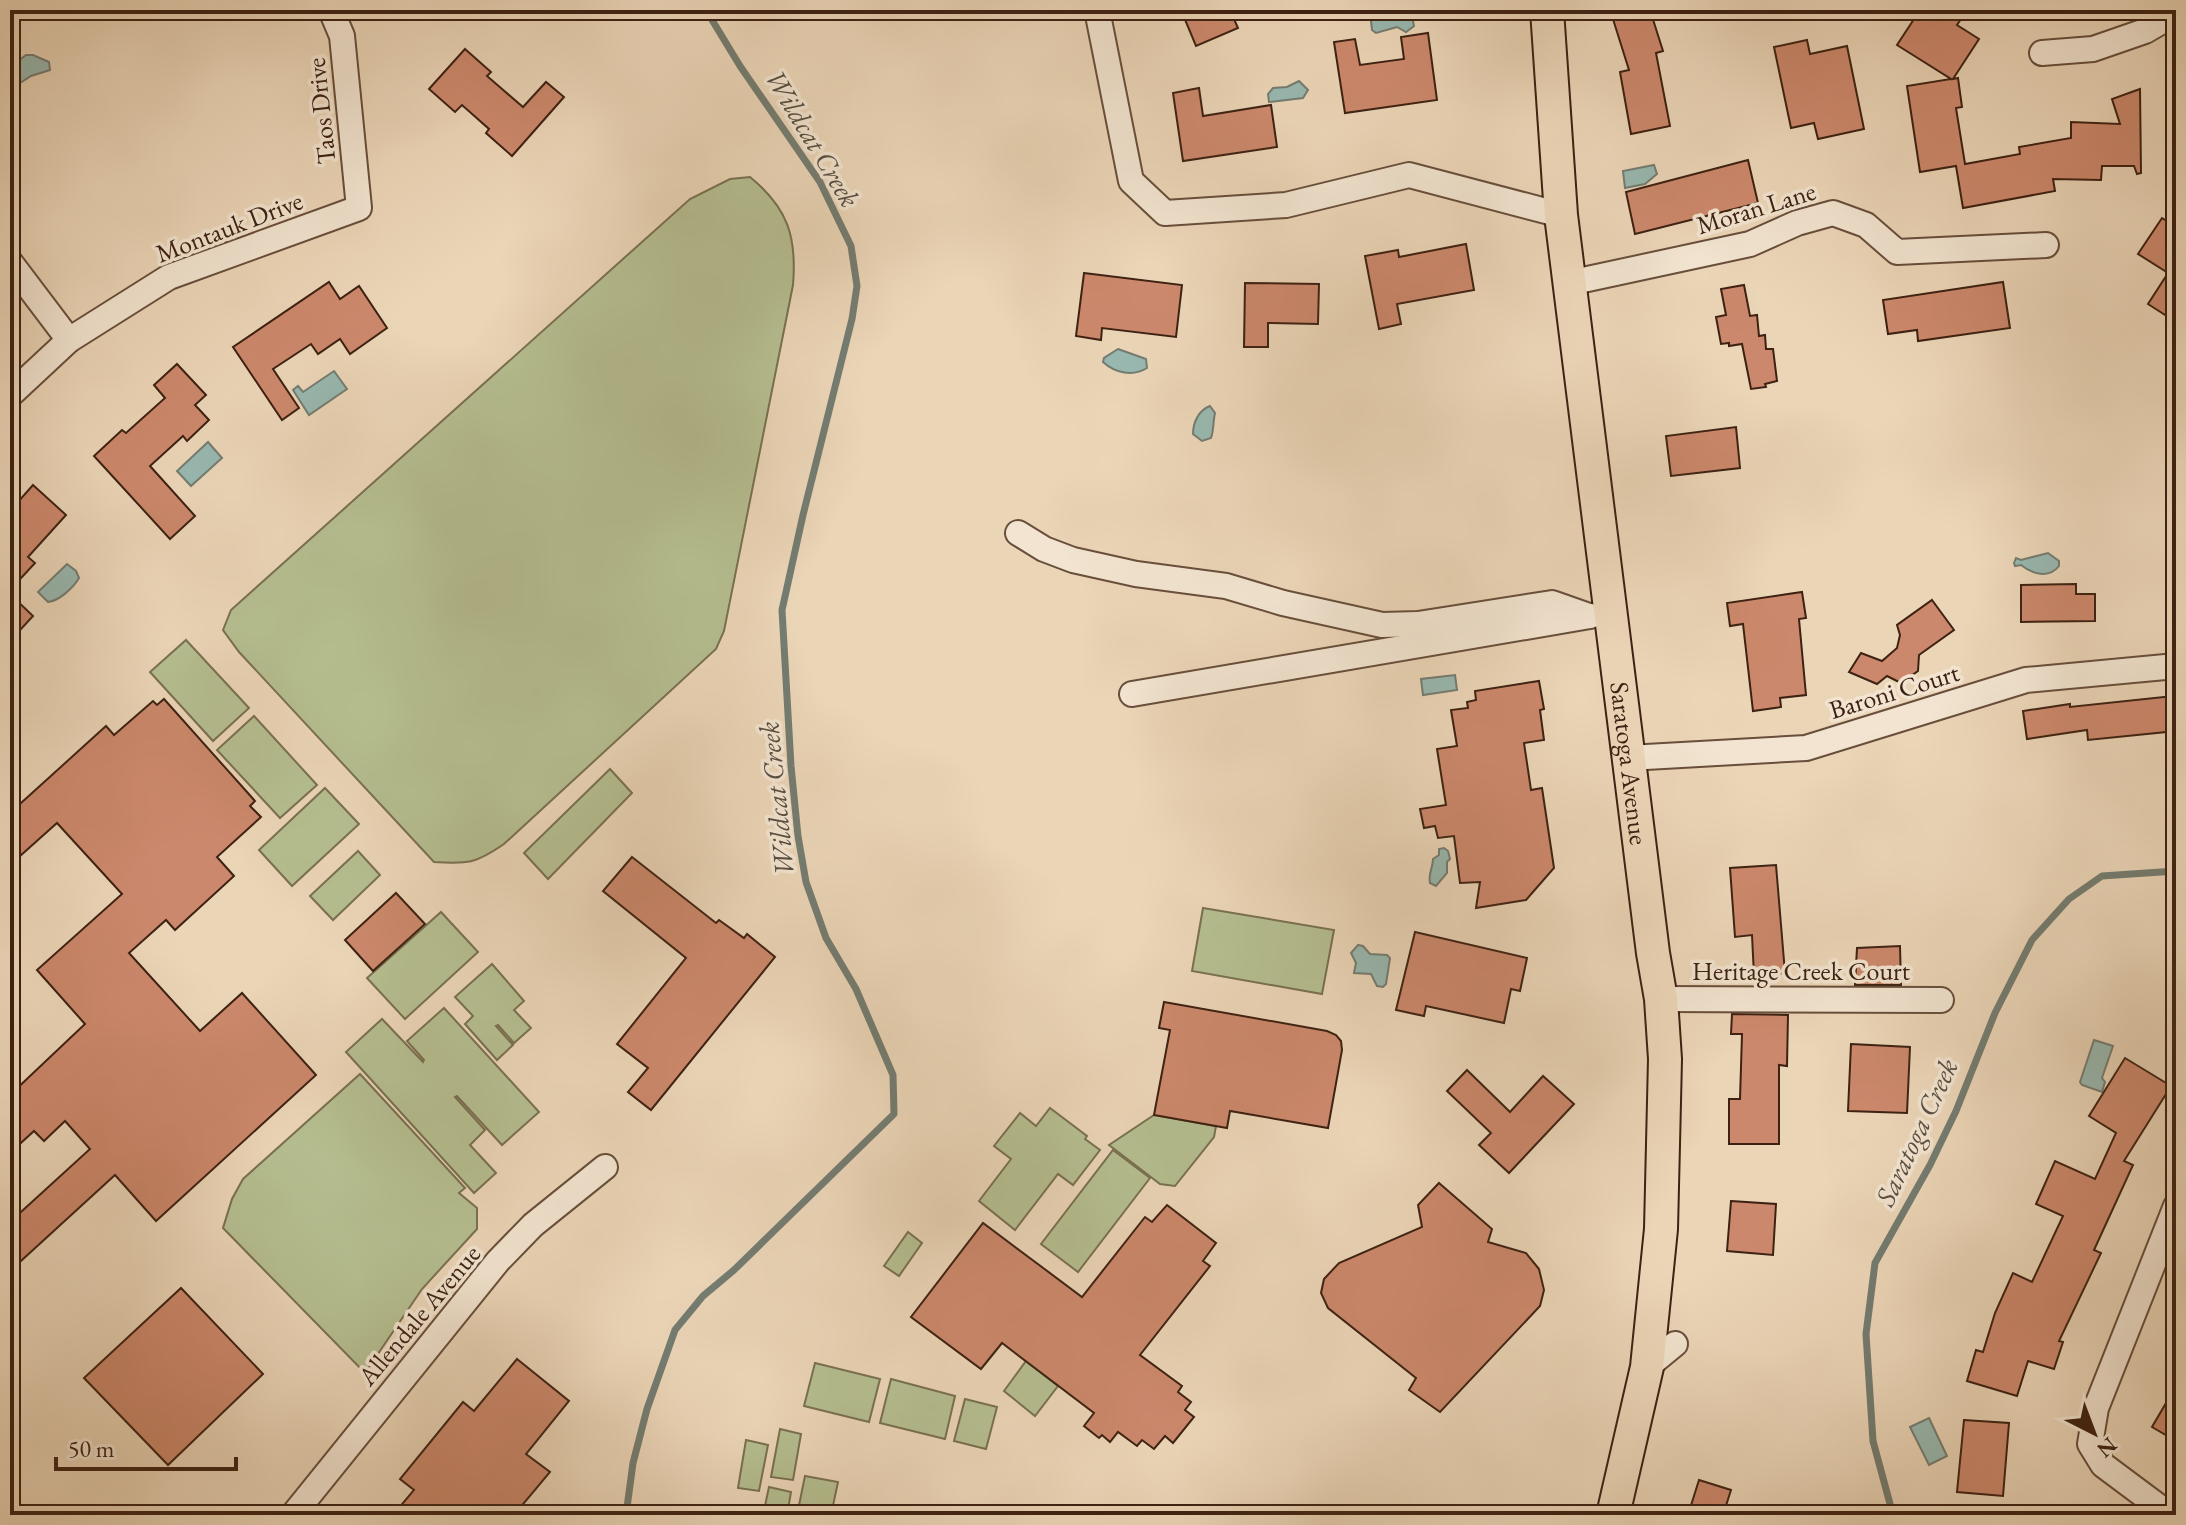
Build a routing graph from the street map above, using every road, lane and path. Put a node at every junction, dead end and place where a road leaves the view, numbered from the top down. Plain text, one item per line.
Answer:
1 (331, 10) edge
2 (1097, 10) edge
3 (1547, 10) edge
4 (2176, 13) edge
5 (2042, 53) dead end
6 (359, 208) joint
7 (1561, 215) junction
8 (2046, 245) dead end
9 (10, 262) edge
10 (1569, 283) junction
11 (69, 340) junction
12 (10, 395) edge
13 (1018, 533) dead end
14 (1599, 614) junction
15 (2176, 666) edge
16 (1132, 694) dead end
17 (1628, 758) junction
18 (1661, 999) junction
19 (1941, 1000) dead end
20 (605, 1167) dead end
21 (2176, 1206) edge
22 (1675, 1344) dead end
23 (1647, 1367) junction
24 (293, 1515) edge
25 (1613, 1515) edge
26 (2170, 1515) edge

1 - 6 street, Taos Drive
2 - 7 street
3 - 7 main road, Saratoga Avenue
4 - 5 street
6 - 11 street, Montauk Drive
7 - 10 main road, Saratoga Avenue
8 - 10 street, Moran Lane
9 - 11 street
10 - 14 main road, Saratoga Avenue
11 - 12 street, Montauk Drive
13 - 14 street
14 - 16 street
14 - 17 main road, Saratoga Avenue
15 - 17 street, Baroni Court
17 - 18 main road, Saratoga Avenue
18 - 19 street, Heritage Creek Court
18 - 23 main road, Saratoga Avenue
20 - 24 street, Allendale Avenue
21 - 26 street
22 - 23 street
23 - 25 main road, Saratoga Avenue

